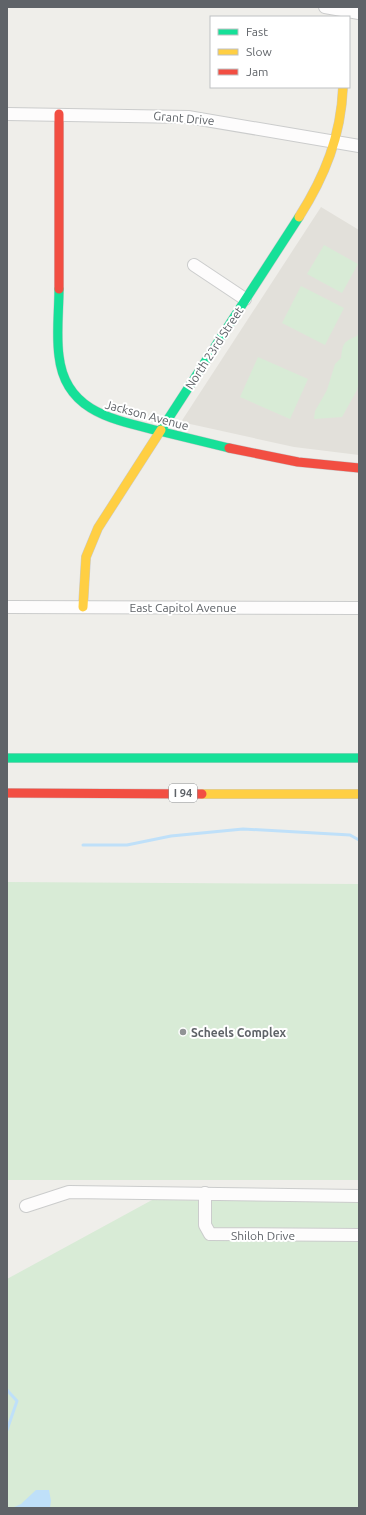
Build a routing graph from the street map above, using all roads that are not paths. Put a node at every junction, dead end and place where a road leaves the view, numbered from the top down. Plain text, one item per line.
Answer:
1 (325, 7) edge
2 (344, 12) edge
3 (359, 13) edge
4 (343, 88) edge
5 (7, 114) edge
6 (60, 114) junction
7 (335, 142) junction
8 (359, 146) edge
9 (194, 265) dead end
10 (246, 300) junction
11 (160, 431) junction
12 (359, 468) edge
13 (7, 607) edge
14 (83, 607) junction
15 (359, 608) edge
16 (7, 758) edge
17 (359, 758) edge
18 (7, 793) edge
19 (359, 794) edge
20 (205, 1193) junction
21 (359, 1196) edge
22 (26, 1206) dead end
23 (359, 1235) edge

1 - 2 street
2 - 3 street
4 - 7 main road, North 23rd Street
5 - 6 street, Grant Drive
6 - 7 street, Grant Drive
6 - 11 main road, Jackson Avenue
7 - 8 street, Grant Drive
7 - 10 main road, North 23rd Street
9 - 10 street
10 - 11 main road, North 23rd Street
11 - 12 main road, Jackson Avenue
11 - 14 main road, North 23rd Street
13 - 14 street, East Capitol Avenue
14 - 15 street, East Capitol Avenue
16 - 17 main road
18 - 19 main road, I 94
20 - 21 street
20 - 22 street
20 - 23 street, Shiloh Drive

